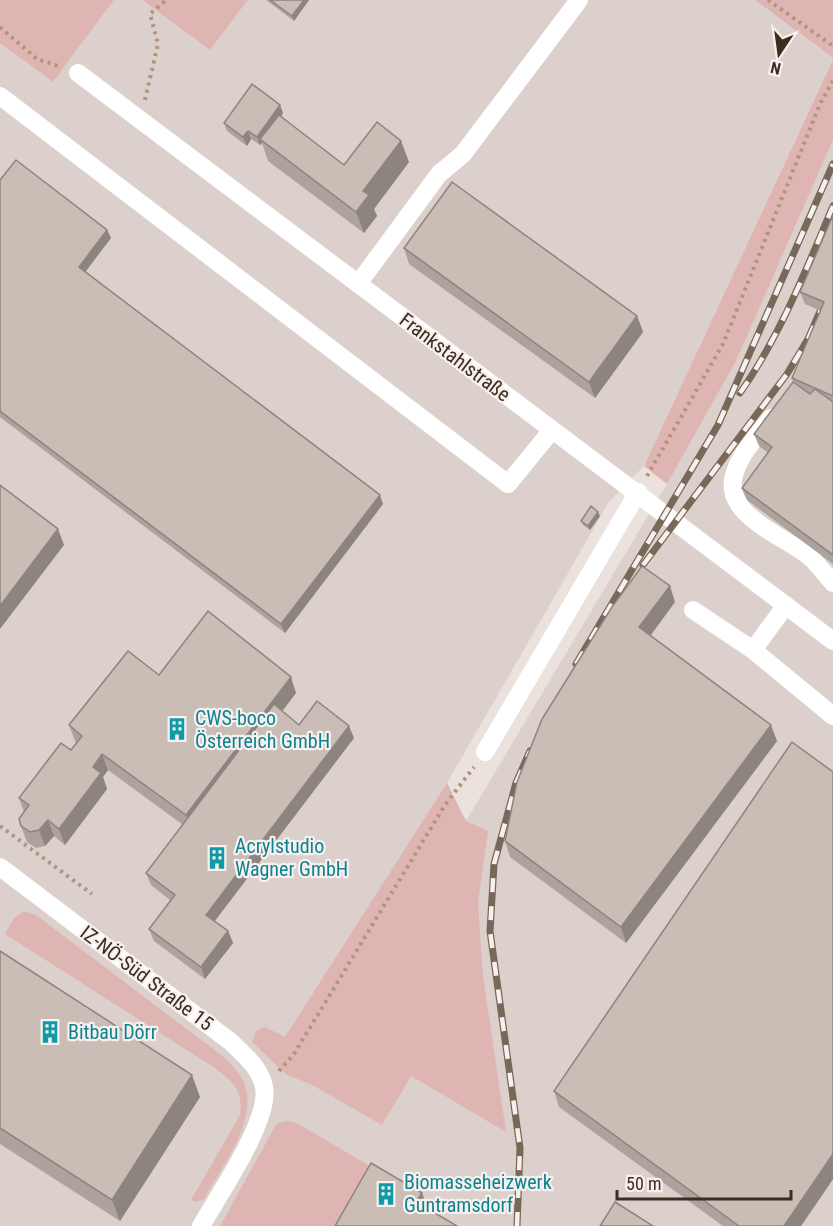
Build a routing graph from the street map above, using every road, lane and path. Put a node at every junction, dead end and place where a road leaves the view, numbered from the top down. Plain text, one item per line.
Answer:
1 (166, 0) edge
2 (579, 0) edge
3 (768, 0) edge
4 (0, 27) edge
5 (833, 46) edge
6 (78, 73) joint
7 (833, 81) edge
8 (0, 96) edge
9 (141, 119) junction
10 (358, 284) junction
11 (782, 404) edge
12 (552, 430) junction
13 (638, 492) junction
14 (833, 583) edge
15 (786, 605) junction
16 (693, 610) dead end
17 (833, 641) edge
18 (753, 650) junction
19 (833, 716) edge
20 (485, 752) joint
21 (0, 826) edge
22 (0, 867) edge
23 (92, 894) dead end
24 (264, 1087) junction
25 (201, 1226) edge

1 - 9 path
2 - 10 street
3 - 5 path
4 - 6 path
6 - 9 street, Frankstahlstraße
7 - 13 path
8 - 12 street
9 - 10 street, Frankstahlstraße
10 - 12 street, Frankstahlstraße
11 - 14 street
12 - 13 street, Frankstahlstraße
13 - 15 street, Frankstahlstraße
13 - 20 street
15 - 17 street, Frankstahlstraße
15 - 18 street
16 - 18 street
18 - 19 street
20 - 24 path
21 - 23 path
22 - 24 street, IZ-NÖ-Süd Straße 15
24 - 25 street

